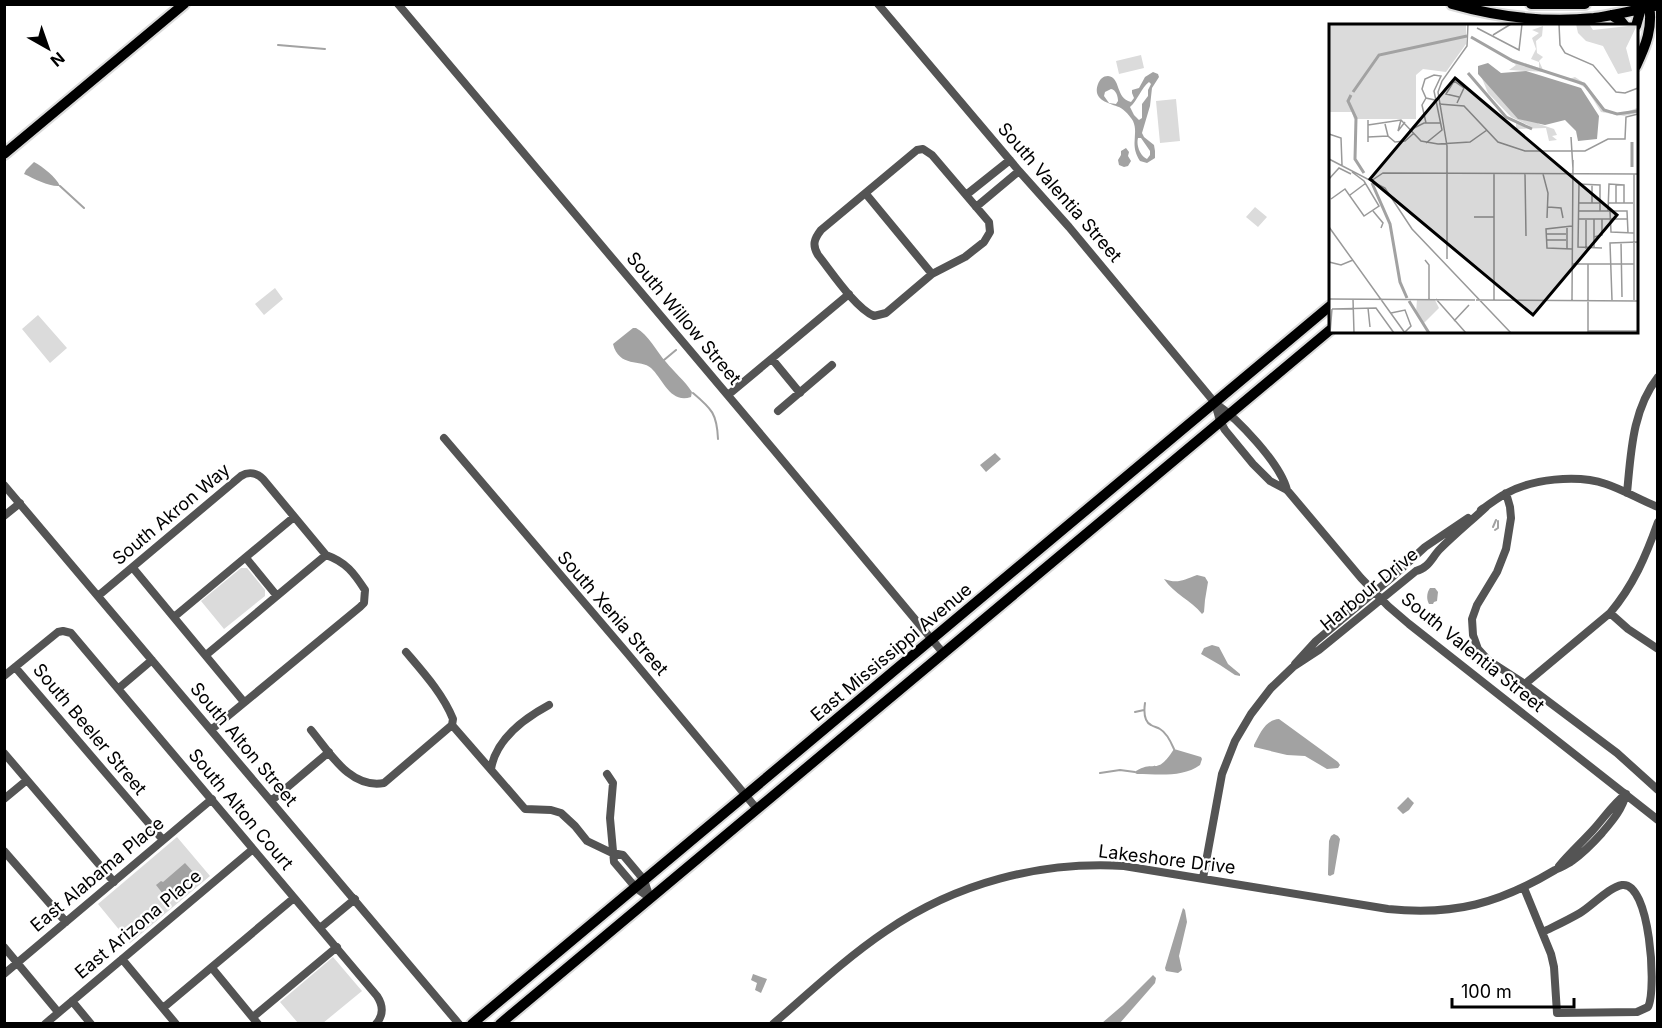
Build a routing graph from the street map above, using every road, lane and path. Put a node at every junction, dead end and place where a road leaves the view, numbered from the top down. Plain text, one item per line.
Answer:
1 (184, 4) edge
2 (398, 4) edge
3 (878, 4) edge
4 (1452, 4) edge
5 (1531, 4) edge
6 (1585, 4) edge
7 (1648, 6) edge
8 (1611, 15) junction
9 (1624, 24) edge
10 (1637, 24) edge
11 (1658, 31) edge
12 (1644, 46) junction
13 (1638, 61) edge
14 (4, 154) edge
15 (1010, 160) junction
16 (1019, 171) junction
17 (866, 194) junction
18 (966, 195) junction
19 (976, 207) junction
20 (932, 274) junction
21 (849, 294) junction
22 (1329, 307) edge
23 (1329, 331) edge
24 (772, 359) junction
25 (832, 365) dead end
26 (1658, 377) edge
27 (800, 393) junction
28 (728, 395) junction
29 (1215, 403) junction
30 (778, 411) dead end
31 (1230, 413) junction
32 (1220, 421) junction
33 (444, 438) dead end
34 (4, 485) edge
35 (1287, 490) junction
36 (1506, 493) junction
37 (1627, 493) junction
38 (20, 503) junction
39 (1486, 507) junction
40 (1658, 507) edge
41 (4, 516) edge
42 (294, 517) junction
43 (1658, 522) edge
44 (326, 555) junction
45 (246, 558) junction
46 (133, 568) junction
47 (1378, 595) junction
48 (98, 596) junction
49 (277, 596) junction
50 (1610, 613) junction
51 (174, 617) junction
52 (933, 640) junction
53 (1658, 649) edge
54 (406, 652) dead end
55 (944, 654) junction
56 (206, 655) junction
57 (152, 660) junction
58 (15, 667) junction
59 (4, 676) edge
60 (1525, 684) junction
61 (119, 688) junction
62 (244, 702) junction
63 (549, 705) dead end
64 (452, 725) junction
65 (211, 730) junction
66 (311, 730) dead end
67 (329, 752) junction
68 (4, 753) edge
69 (491, 769) junction
70 (606, 774) dead end
71 (27, 780) junction
72 (1658, 790) edge
73 (1626, 794) junction
74 (745, 796) junction
75 (4, 799) edge
76 (212, 799) junction
77 (271, 801) junction
78 (757, 809) junction
79 (1658, 820) edge
80 (163, 840) junction
81 (253, 849) junction
82 (4, 851) edge
83 (612, 853) junction
84 (1203, 878) junction
85 (114, 882) junction
86 (640, 884) junction
87 (1524, 888) junction
88 (294, 898) junction
89 (650, 898) junction
90 (355, 899) junction
91 (66, 922) junction
92 (320, 928) junction
93 (1543, 932) junction
94 (4, 947) edge
95 (337, 948) junction
96 (122, 959) junction
97 (18, 963) junction
98 (212, 968) junction
99 (4, 974) edge
100 (72, 1001) junction
101 (163, 1008) junction
102 (58, 1012) junction
103 (256, 1020) edge
104 (378, 1020) edge
105 (45, 1023) edge
106 (91, 1023) edge
107 (176, 1023) edge
108 (459, 1023) edge
109 (472, 1023) edge
110 (500, 1023) edge
111 (773, 1023) edge

1 - 14 main road
2 - 28 street, South Willow Street
3 - 15 street, South Valentia Street
4 - 8 main road
5 - 6 main road
7 - 8 main road
7 - 10 main road
7 - 12 main road
8 - 9 main road
11 - 12 main road
12 - 13 main road
15 - 16 street, South Valentia Street
15 - 18 street
16 - 19 street
16 - 29 street, South Valentia Street
17 - 18 street
17 - 20 street
17 - 21 street
18 - 19 street
19 - 20 street
20 - 21 street
21 - 24 street
22 - 29 main road, East Mississippi Avenue
23 - 31 main road, East Mississippi Avenue
24 - 27 street
24 - 28 street
25 - 27 street
26 - 37 street
27 - 30 street
28 - 52 street, South Willow Street
29 - 31 street, South Valentia Street
29 - 32 street, South Valentia Street
29 - 52 main road, East Mississippi Avenue
31 - 32 main road, East Mississippi Avenue
31 - 35 street, South Valentia Street
32 - 35 street, South Valentia Street
32 - 55 main road, East Mississippi Avenue
33 - 74 street, South Xenia Street
34 - 38 street, South Alton Street
35 - 47 street, South Valentia Street
36 - 37 street, Harbour Drive
36 - 39 street, Harbour Drive
36 - 60 street
37 - 40 street, Harbour Drive
38 - 41 street
38 - 48 street, South Alton Street
39 - 47 street, Harbour Drive
39 - 47 street, Harbour Drive
42 - 44 street, South Akron Way
42 - 45 street
42 - 46 street, South Akron Way
43 - 50 street
44 - 49 street
44 - 62 street, South Akron Way
45 - 49 street
45 - 51 street
46 - 48 street, South Akron Way
46 - 51 street
47 - 73 street, South Valentia Street
47 - 84 street, Harbour Drive
48 - 57 street, South Alton Street
49 - 56 street
50 - 53 street
50 - 60 street
51 - 56 street
52 - 55 street, South Willow Street
52 - 74 main road, East Mississippi Avenue
54 - 64 street
55 - 78 main road, East Mississippi Avenue
56 - 62 street
57 - 61 street
57 - 65 street, South Alton Street
58 - 59 street
58 - 61 street, South Alton Court
58 - 80 street, South Beeler Street
60 - 72 street
61 - 76 street, South Alton Court
62 - 65 street, South Akron Way
63 - 69 street
64 - 67 street
64 - 69 street
65 - 77 street, South Alton Street
66 - 67 street
67 - 77 street
68 - 71 street
69 - 83 street
70 - 83 street
71 - 75 street
71 - 85 street
73 - 79 street, South Valentia Street
73 - 87 street, Lakeshore Drive
74 - 78 street, South Xenia Street
74 - 86 main road, East Mississippi Avenue
76 - 80 street, East Alabama Place
76 - 81 street, South Alton Court
77 - 90 street, South Alton Street
78 - 89 main road, East Mississippi Avenue
80 - 85 street, East Alabama Place
81 - 88 street, South Alton Court
81 - 96 street, East Arizona Place
82 - 91 street
83 - 86 street
84 - 87 street, Lakeshore Drive
84 - 111 street, Lakeshore Drive
85 - 91 street, East Alabama Place
86 - 89 street
86 - 109 main road, East Mississippi Avenue
87 - 93 street
88 - 92 street, South Alton Court
88 - 98 street
89 - 110 main road, East Mississippi Avenue
90 - 92 street
90 - 108 street, South Alton Street
91 - 97 street, East Alabama Place
92 - 95 street, South Alton Court
93 - 93 street
94 - 97 street
95 - 103 street
95 - 104 street, South Alton Court
96 - 100 street, East Arizona Place
96 - 101 street
97 - 99 street, East Alabama Place
97 - 102 street
98 - 101 street
98 - 103 street
100 - 102 street, East Arizona Place
100 - 106 street
101 - 107 street
102 - 105 street, East Arizona Place

